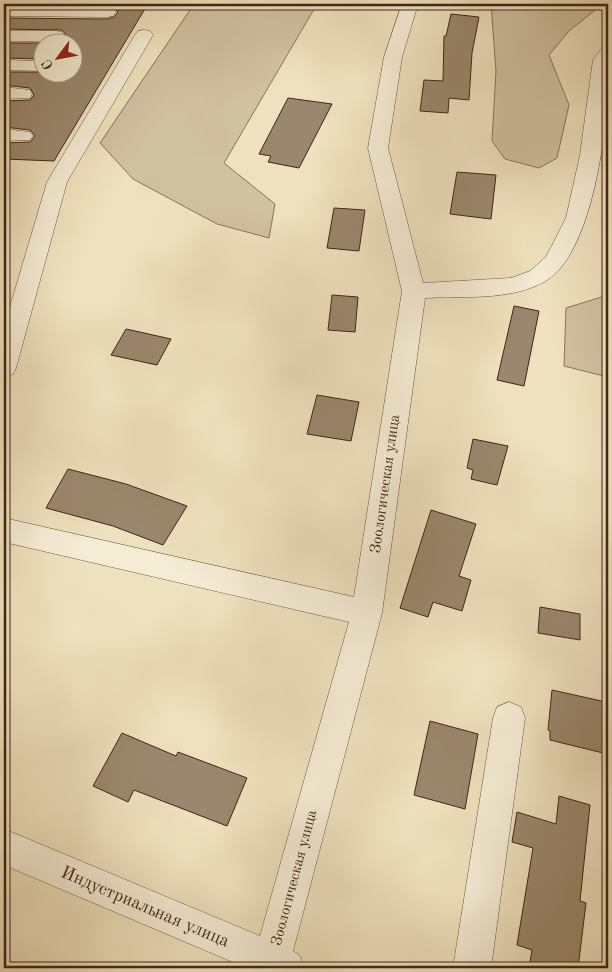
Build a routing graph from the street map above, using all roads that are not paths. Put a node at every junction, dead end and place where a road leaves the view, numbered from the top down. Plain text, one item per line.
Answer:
1 (410, 4) edge
2 (4, 11) edge
3 (107, 12) dead end
4 (144, 35) dead end
5 (4, 36) edge
6 (32, 36) edge
7 (608, 52) edge
8 (4, 65) edge
9 (32, 66) edge
10 (4, 93) edge
11 (23, 94) dead end
12 (414, 291) junction
13 (4, 368) edge
14 (4, 530) edge
15 (366, 613) junction
16 (509, 718) dead end
17 (4, 847) edge
18 (279, 964) edge
19 (472, 968) edge

1 - 12 street, Зоологическая улица
2 - 3 street
4 - 13 street
5 - 6 street
7 - 12 street
8 - 9 street
10 - 11 street
12 - 15 street, Зоологическая улица
14 - 15 street
15 - 18 street, Зоологическая улица
16 - 19 street
17 - 18 street, Индустриальная улица

